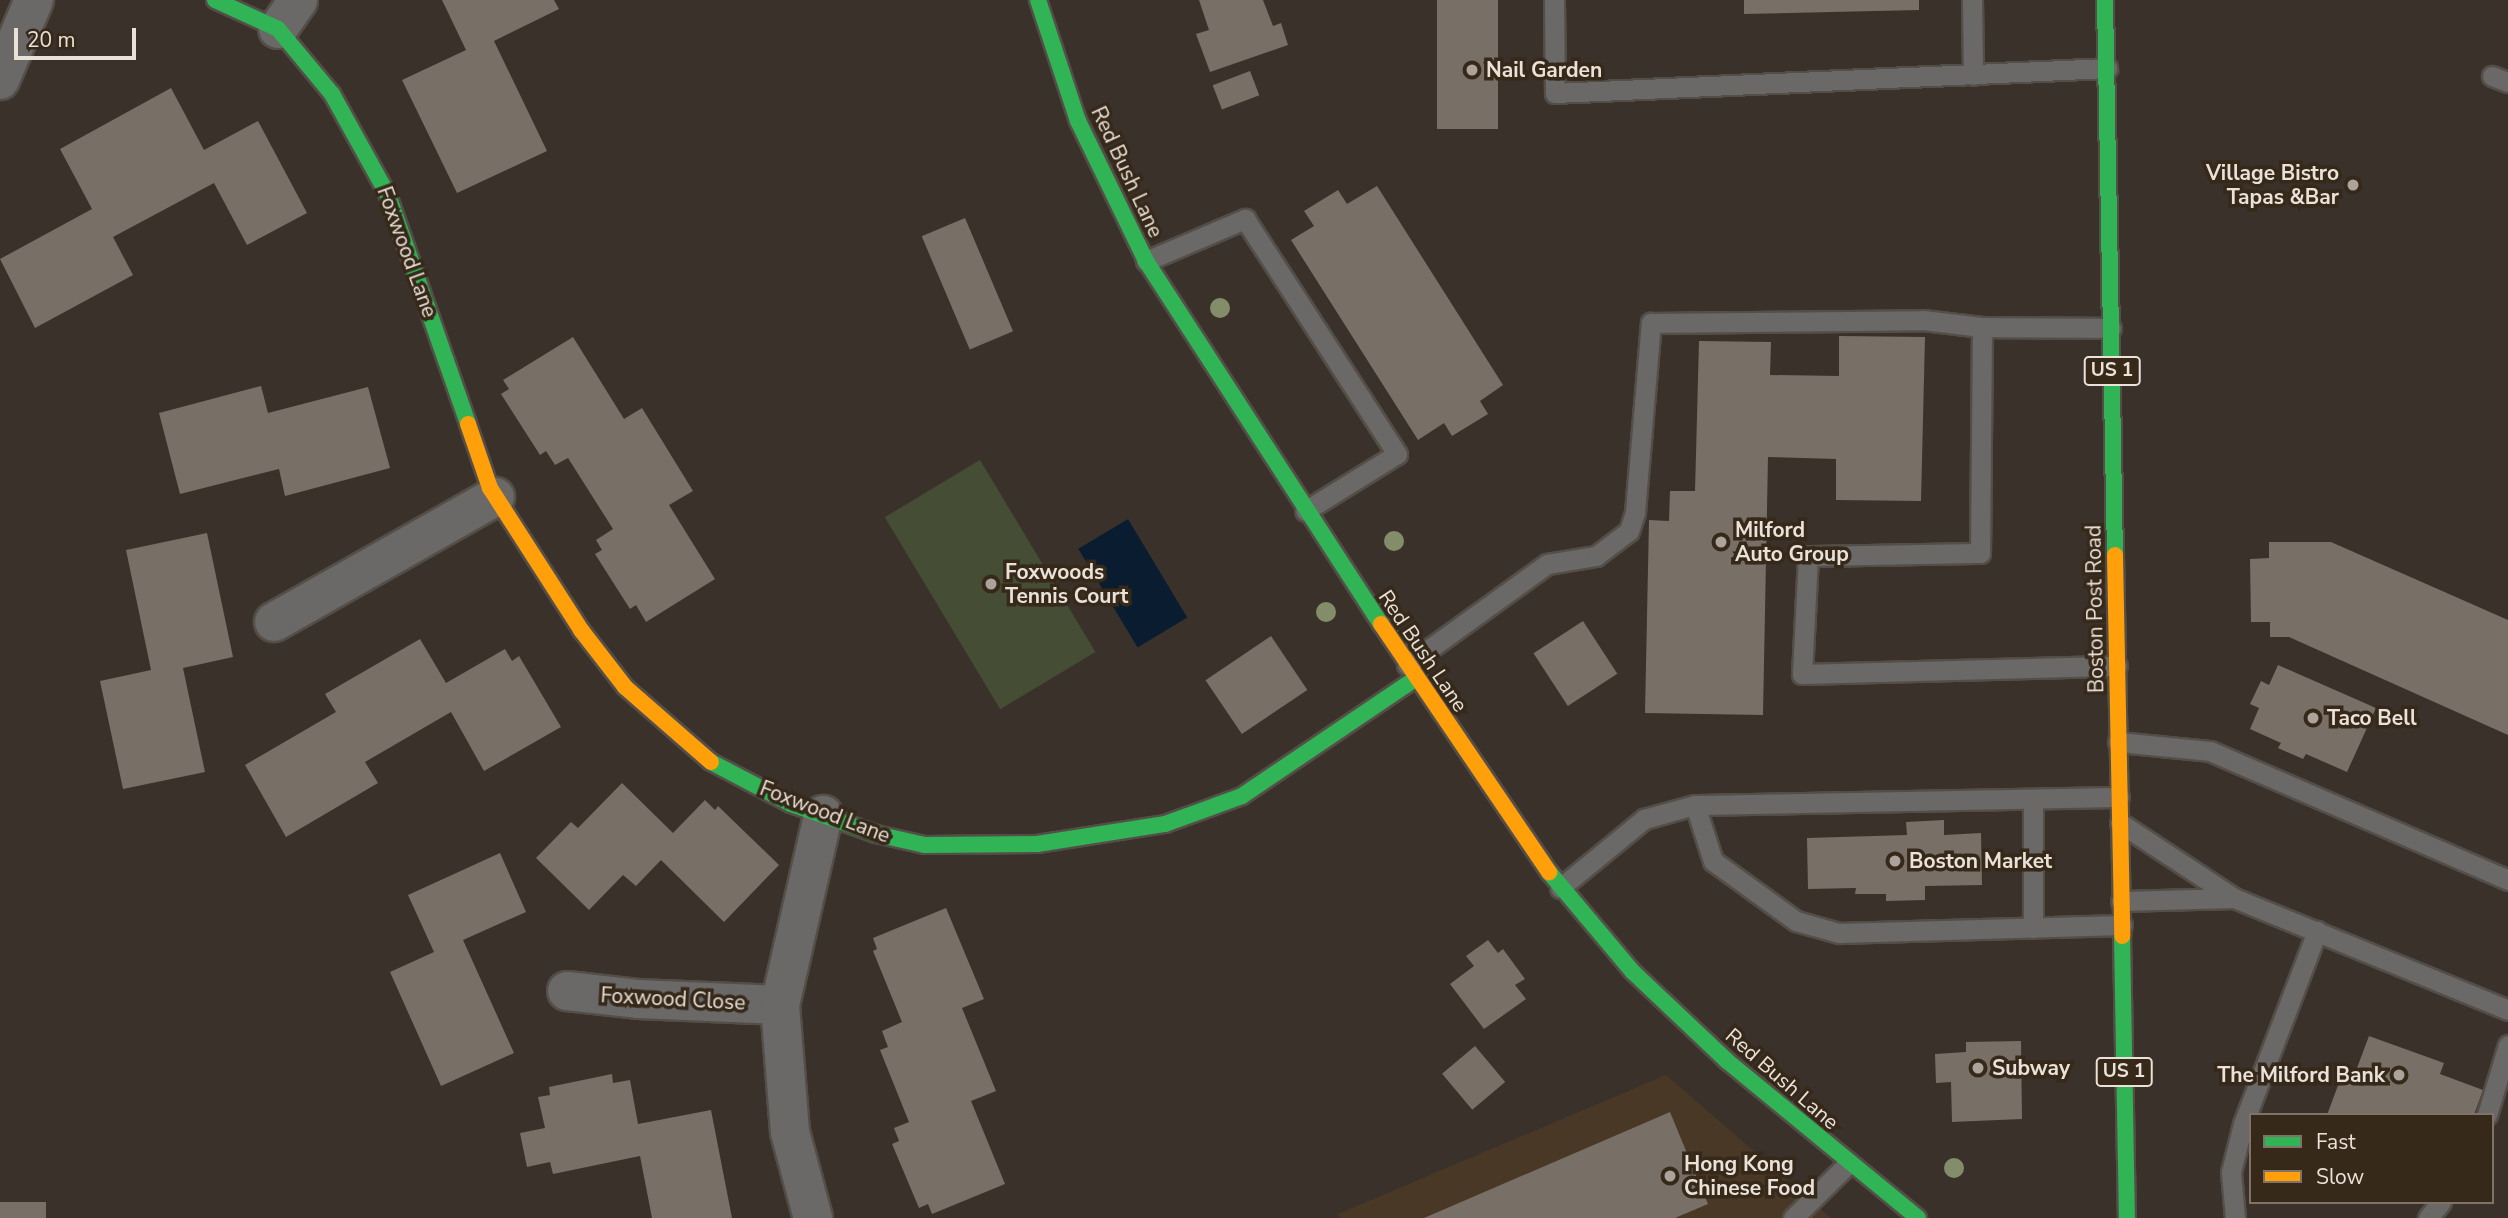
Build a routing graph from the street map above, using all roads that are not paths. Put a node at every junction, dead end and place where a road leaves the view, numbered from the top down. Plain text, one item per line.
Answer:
1 (34, 0) edge
2 (215, 0) edge
3 (1038, 0) edge
4 (1554, 0) edge
5 (1972, 0) edge
6 (2105, 0) edge
7 (288, 14) edge
8 (2107, 68) junction
9 (1973, 75) junction
10 (0, 80) edge
11 (1146, 261) junction
12 (1982, 327) junction
13 (2111, 328) junction
14 (495, 496) junction
15 (1305, 510) junction
16 (274, 622) dead end
17 (2117, 666) junction
18 (1411, 672) junction
19 (2118, 742) junction
20 (2119, 797) junction
21 (2033, 799) junction
22 (1695, 805) junction
23 (823, 815) junction
24 (2120, 822) junction
25 (2508, 880) edge
26 (1560, 888) junction
27 (2234, 898) junction
28 (2121, 901) junction
29 (2122, 925) junction
30 (2033, 928) junction
31 (2317, 931) junction
32 (567, 991) dead end
33 (780, 1004) junction
34 (2508, 1010) edge
35 (2508, 1045) edge
36 (2488, 1113) edge
37 (1848, 1164) junction
38 (2439, 1204) edge
39 (813, 1218) edge
40 (1793, 1218) edge
41 (1918, 1218) edge
42 (2127, 1218) edge
43 (2235, 1218) edge
44 (2428, 1218) edge

1 - 10 street
2 - 7 street, Foxwood Lane
3 - 11 street, Red Bush Lane
4 - 9 lane
5 - 9 lane
6 - 8 street, Boston Post Road / US 1
7 - 14 street, Foxwood Lane
8 - 9 lane
8 - 13 street, Boston Post Road / US 1
11 - 15 street, Red Bush Lane
11 - 15 lane
12 - 13 lane
12 - 17 lane
12 - 18 lane
13 - 17 street, Boston Post Road / US 1
14 - 16 street
14 - 23 street, Foxwood Lane
15 - 18 street, Red Bush Lane
17 - 19 street, Boston Post Road / US 1
18 - 23 street, Foxwood Lane
18 - 26 street, Red Bush Lane
19 - 20 street, Boston Post Road / US 1
19 - 25 lane
20 - 21 lane
20 - 24 street, Boston Post Road / US 1
21 - 22 lane
21 - 30 lane
22 - 26 lane
22 - 30 lane
23 - 33 street
24 - 27 lane
24 - 28 street, Boston Post Road / US 1
26 - 37 street, Red Bush Lane
27 - 28 lane
27 - 31 lane
28 - 29 street, Boston Post Road / US 1
29 - 30 lane
29 - 42 street, Boston Post Road / US 1
31 - 34 lane
31 - 43 lane
32 - 33 street, Foxwood Close
33 - 39 street
35 - 36 lane
37 - 40 lane
37 - 41 street, Red Bush Lane
38 - 44 lane

